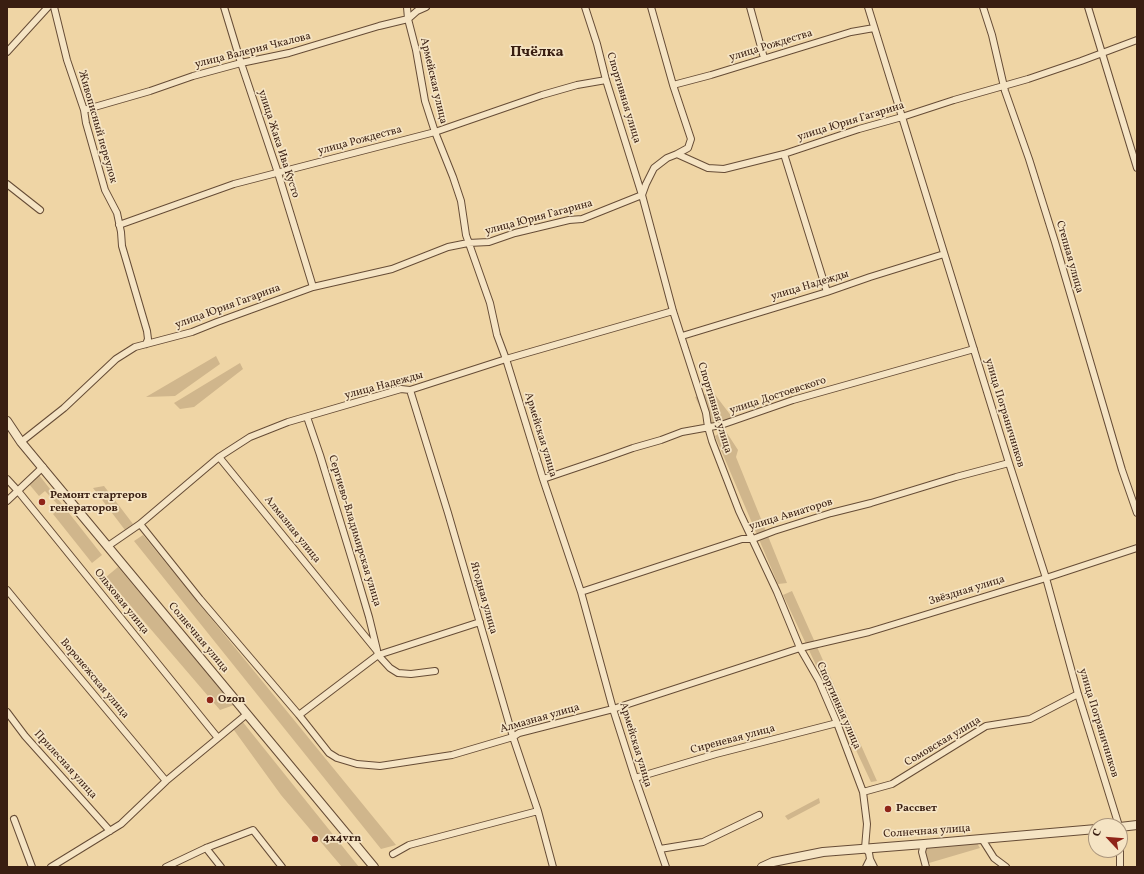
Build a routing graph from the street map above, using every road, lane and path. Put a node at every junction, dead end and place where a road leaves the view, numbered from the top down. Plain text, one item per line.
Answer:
1 (48, 7) edge
2 (54, 7) edge
3 (224, 7) edge
4 (407, 7) edge
5 (426, 7) edge
6 (585, 7) edge
7 (651, 7) edge
8 (750, 7) edge
9 (868, 7) edge
10 (983, 7) edge
11 (1088, 7) edge
12 (408, 19) junction
13 (874, 28) junction
14 (1137, 40) edge
15 (7, 52) edge
16 (1102, 53) junction
17 (764, 58) junction
18 (241, 63) junction
19 (606, 80) junction
20 (673, 85) junction
21 (1005, 86) junction
22 (84, 110) junction
23 (902, 117) junction
24 (435, 132) junction
25 (677, 154) junction
26 (784, 154) junction
27 (1137, 168) edge
28 (278, 173) junction
29 (7, 184) edge
30 (642, 195) junction
31 (40, 210) dead end
32 (119, 225) junction
33 (468, 243) junction
34 (944, 254) junction
35 (313, 287) junction
36 (827, 292) junction
37 (673, 310) junction
38 (682, 336) junction
39 (146, 344) junction
40 (974, 349) junction
41 (506, 359) junction
42 (410, 390) junction
43 (307, 417) junction
44 (7, 421) edge
45 (708, 427) junction
46 (22, 442) junction
47 (218, 457) junction
48 (1009, 463) junction
49 (43, 467) junction
50 (543, 478) junction
51 (7, 479) edge
52 (18, 491) junction
53 (7, 500) edge
54 (1137, 513) edge
55 (140, 524) junction
56 (753, 539) junction
57 (108, 546) junction
58 (1137, 548) edge
59 (1046, 578) junction
60 (7, 590) edge
61 (581, 592) junction
62 (480, 622) junction
63 (800, 648) junction
64 (378, 653) junction
65 (435, 671) dead end
66 (1078, 694) junction
67 (613, 709) junction
68 (7, 712) edge
69 (247, 714) junction
70 (299, 715) junction
71 (837, 723) junction
72 (514, 736) junction
73 (218, 738) junction
74 (635, 778) junction
75 (166, 781) junction
76 (863, 792) junction
77 (538, 811) junction
78 (759, 815) dead end
79 (1117, 818) edge
80 (14, 819) dead end
81 (110, 830) junction
82 (1088, 830) edge
83 (982, 839) junction
84 (924, 844) junction
85 (206, 848) junction
86 (865, 848) junction
87 (660, 849) junction
88 (393, 854) dead end
89 (870, 859) junction
90 (32, 867) edge
91 (51, 867) edge
92 (166, 867) edge
93 (221, 867) edge
94 (282, 867) edge
95 (374, 867) edge
96 (553, 867) edge
97 (666, 867) edge
98 (762, 867) edge
99 (866, 867) edge
100 (874, 867) edge
101 (926, 867) edge
102 (1006, 867) edge

1 - 15 street
2 - 22 street, Живописный переулок
3 - 18 street, улица Жака Ива Кусто
4 - 12 street, Армейская улица
5 - 12 street, улица Валерия Чкалова
6 - 19 street, Спортивная улица
7 - 20 street
8 - 17 street
9 - 13 street, улица Пограничников
10 - 21 street, Степная улица
11 - 16 street
12 - 18 street, улица Валерия Чкалова
12 - 24 street, Армейская улица
13 - 17 street, улица Рождества
13 - 23 street, улица Пограничников
14 - 16 street, улица Юрия Гагарина
16 - 21 street, улица Юрия Гагарина
16 - 27 street
17 - 20 street, улица Рождества
18 - 22 street, улица Валерия Чкалова
18 - 28 street, улица Жака Ива Кусто
19 - 24 street, улица Рождества
19 - 30 street, Спортивная улица
20 - 25 street
21 - 23 street, улица Юрия Гагарина
21 - 54 street, Степная улица
22 - 32 street, Живописный переулок
23 - 26 street, улица Юрия Гагарина
23 - 34 street, улица Пограничников
24 - 28 street, улица Рождества
24 - 33 street, Армейская улица
25 - 26 street, улица Юрия Гагарина
25 - 30 street
26 - 36 street
28 - 32 street, улица Рождества
28 - 35 street, улица Жака Ива Кусто
29 - 31 street
30 - 33 street, улица Юрия Гагарина
30 - 37 street, Спортивная улица
32 - 39 street, Живописный переулок
33 - 35 street, улица Юрия Гагарина
33 - 41 street, Армейская улица
34 - 36 street, улица Надежды
34 - 40 street, улица Пограничников
35 - 39 street, улица Юрия Гагарина
36 - 38 street, улица Надежды
37 - 38 street, Спортивная улица
37 - 41 street, улица Надежды
38 - 45 street, Спортивная улица
39 - 46 street, улица Юрия Гагарина
40 - 45 street, улица Достоевского
40 - 48 street, улица Пограничников
41 - 42 street, улица Надежды
41 - 50 street, Армейская улица
42 - 43 street, улица Надежды
42 - 62 street, Ягодная улица
43 - 47 street, улица Надежды
43 - 64 street, Сергиево-Владимирская улица
44 - 46 street, Солнечная улица
45 - 50 street, улица Достоевского
45 - 56 street, Спортивная улица
46 - 49 street, Солнечная улица
47 - 55 street, улица Надежды
47 - 64 street, Алмазная улица
48 - 56 street, улица Авиаторов
48 - 59 street, улица Пограничников
49 - 52 street
49 - 57 street, Солнечная улица
50 - 61 street, Армейская улица
51 - 52 street, Ольховая улица
52 - 53 street
52 - 73 street, Ольховая улица
55 - 57 street, улица Надежды
55 - 70 street, Алмазная улица
56 - 61 street, улица Авиаторов
56 - 63 street, Спортивная улица
57 - 69 street, Солнечная улица
58 - 59 street, Звёздная улица
59 - 63 street, Звёздная улица
59 - 66 street, улица Пограничников
60 - 75 street, Воронежская улица
61 - 67 street, Армейская улица
62 - 64 street
62 - 72 street, Ягодная улица
63 - 67 street, Алмазная улица
63 - 71 street, Спортивная улица
64 - 65 street, Алмазная улица
64 - 70 street
66 - 76 street, Сомовская улица
66 - 79 street, улица Пограничников
67 - 72 street, Алмазная улица
67 - 74 street, Армейская улица
68 - 81 street, Прилесная улица
69 - 73 street
69 - 95 street, Солнечная улица
70 - 72 street, Алмазная улица
71 - 74 street, Сиреневая улица
71 - 76 street, Спортивная улица
72 - 77 street, Ягодная улица
73 - 75 street
74 - 87 street, Армейская улица
75 - 81 street
76 - 86 street, Спортивная улица
77 - 88 street
77 - 96 street, Ягодная улица
78 - 87 street
80 - 90 street
81 - 91 street
82 - 83 street, Солнечная улица
83 - 84 street, Солнечная улица
83 - 102 street
84 - 86 street, Солнечная улица
84 - 101 street
85 - 92 street
85 - 93 street
85 - 94 street
86 - 89 street
86 - 98 street, Солнечная улица
87 - 97 street, Армейская улица
89 - 99 street
89 - 100 street

